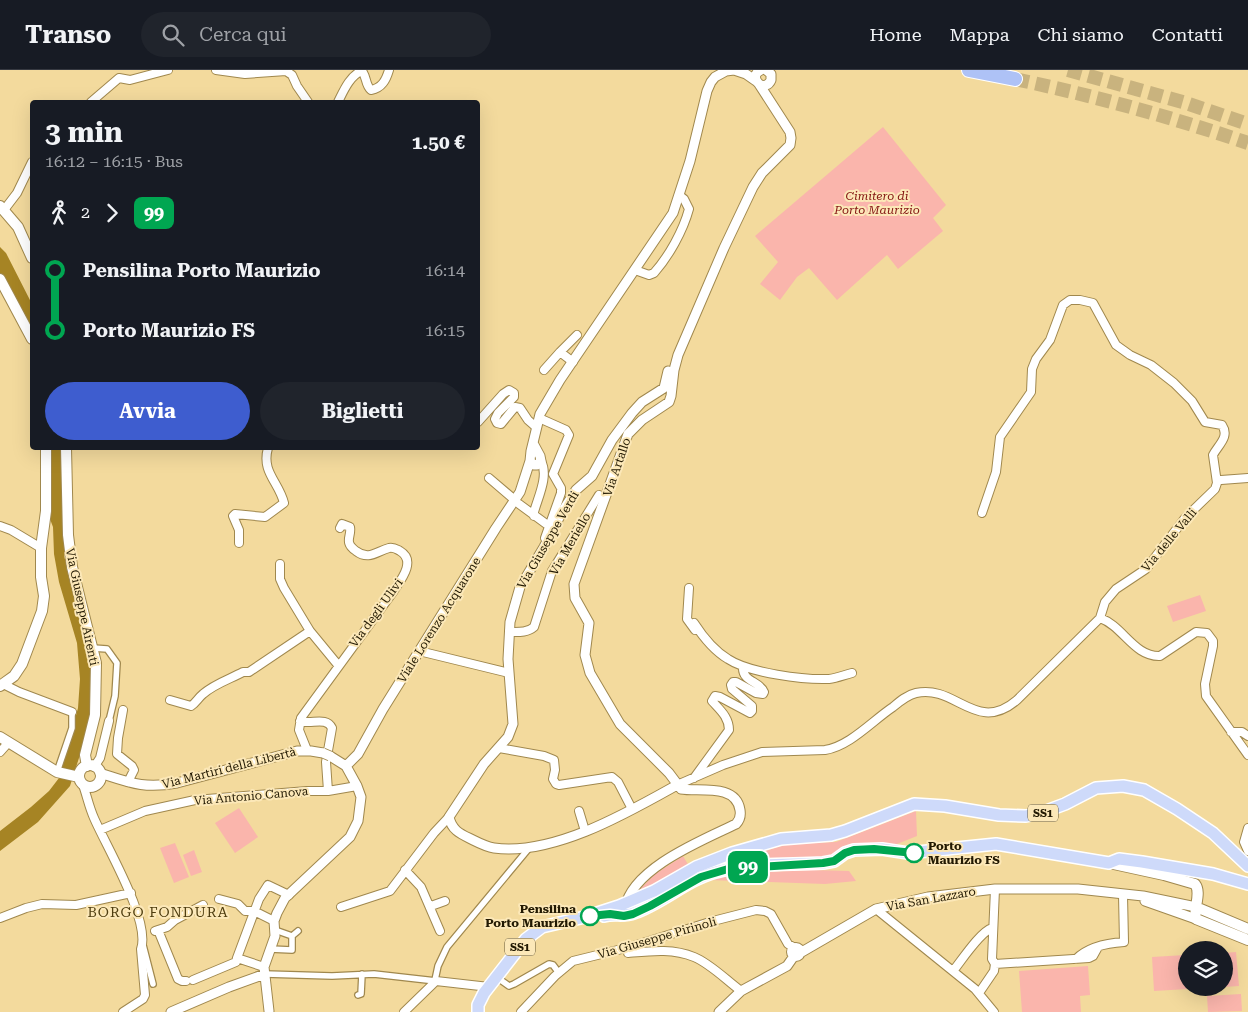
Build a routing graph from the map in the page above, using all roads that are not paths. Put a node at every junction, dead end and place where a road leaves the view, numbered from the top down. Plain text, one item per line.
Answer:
1 (168, 70) edge
2 (216, 70) edge
3 (389, 70) edge
4 (734, 70) edge
5 (761, 70) edge
6 (969, 70) edge
7 (770, 74) edge
8 (1015, 79) tunnel mouth
9 (757, 82) junction
10 (93, 100) edge
11 (306, 100) edge
12 (339, 100) edge
13 (772, 104) junction
14 (30, 166) edge
15 (679, 195) junction
16 (2, 208) edge
17 (30, 254) edge
18 (635, 270) junction
19 (0, 279) edge
20 (30, 335) edge
21 (577, 335) dead end
22 (685, 336) junction
23 (560, 352) junction
24 (573, 362) junction
25 (544, 370) dead end
26 (480, 420) edge
27 (537, 422) junction
28 (46, 450) edge
29 (66, 450) edge
30 (268, 450) edge
31 (534, 462) junction
32 (489, 478) dead end
33 (1248, 478) edge
34 (1221, 480) dead end
35 (599, 495) dead end
36 (517, 503) junction
37 (982, 513) dead end
38 (534, 516) junction
39 (0, 526) edge
40 (548, 526) junction
41 (340, 528) dead end
42 (239, 543) dead end
43 (41, 548) junction
44 (540, 554) junction
45 (280, 564) dead end
46 (689, 588) dead end
47 (1100, 618) junction
48 (694, 623) dead end
49 (310, 631) junction
50 (509, 632) junction
51 (702, 636) junction
52 (93, 648) junction
53 (419, 651) junction
54 (338, 665) junction
55 (743, 667) junction
56 (509, 673) junction
57 (852, 673) dead end
58 (1, 685) edge
59 (170, 700) dead end
60 (123, 710) dead end
61 (72, 712) joint
62 (108, 721) joint
63 (300, 721) junction
64 (1231, 732) junction
65 (1248, 736) edge
66 (4, 740) edge
67 (499, 748) junction
68 (307, 750) junction
69 (0, 752) edge
70 (1248, 755) edge
71 (346, 766) junction
72 (57, 772) junction
73 (89, 777) junction
74 (694, 778) junction
75 (128, 782) junction
76 (677, 785) junction
77 (357, 786) junction
78 (328, 791) junction
79 (632, 809) junction
80 (579, 811) dead end
81 (448, 817) junction
82 (100, 830) junction
83 (1247, 830) edge
84 (585, 831) junction
85 (530, 847) junction
86 (1248, 851) edge
87 (1116, 863) junction
88 (1248, 866) edge
89 (405, 870) junction
90 (1248, 884) edge
91 (994, 889) junction
92 (131, 893) junction
93 (289, 895) junction
94 (1123, 895) junction
95 (219, 899) dead end
96 (445, 901) dead end
97 (203, 905) dead end
98 (341, 906) dead end
99 (431, 906) junction
100 (1196, 907) junction
101 (876, 909) junction
102 (625, 910) junction
103 (254, 912) junction
104 (585, 917) junction
105 (0, 918) edge
106 (1196, 919) junction
107 (275, 925) junction
108 (992, 928) junction
109 (1248, 929) edge
110 (156, 930) junction
111 (298, 931) dead end
112 (440, 931) dead end
113 (142, 934) junction
114 (292, 936) junction
115 (1248, 940) edge
116 (143, 944) junction
117 (270, 949) junction
118 (799, 951) junction
119 (628, 953) dead end
120 (237, 958) junction
121 (995, 964) junction
122 (953, 970) junction
123 (264, 971) junction
124 (559, 973) junction
125 (362, 974) junction
126 (328, 976) junction
127 (436, 981) junction
128 (502, 981) dead end
129 (153, 984) dead end
130 (327, 984) dead end
131 (489, 987) junction
132 (741, 992) junction
133 (979, 993) junction
134 (358, 995) dead end
135 (477, 1010) edge
136 (269, 1011) edge
137 (123, 1012) edge
138 (171, 1012) edge
139 (404, 1012) edge
140 (521, 1012) edge
141 (719, 1012) edge
142 (994, 1012) edge

1 - 10 street
2 - 11 street
3 - 12 street
4 - 9 street
4 - 15 street
5 - 9 street
6 - 8 highway
7 - 9 street, Via Artallo
7 - 13 street, Via Artallo
9 - 13 street, Via Artallo
13 - 22 street, Via Artallo
14 - 16 street
15 - 18 street
15 - 18 street
16 - 17 main road
18 - 24 street
19 - 20 main road
21 - 23 street
22 - 44 street, Via Giuseppe Verdi
22 - 76 street, Via Artallo
23 - 24 street
23 - 25 street
24 - 27 street
26 - 27 street
27 - 31 street
27 - 40 street
28 - 43 main road
29 - 52 main road, Via Giuseppe Airenti
30 - 42 street
31 - 36 street, Viale Lorenzo Acquarone
31 - 38 street
32 - 36 street
33 - 34 street
35 - 50 street, Via Meriello
36 - 38 street
36 - 53 street, Viale Lorenzo Acquarone
37 - 47 street, Via delle Valli
38 - 40 street
39 - 43 street
40 - 44 street
41 - 54 street, Via degli Ulivi
43 - 58 main road
44 - 50 street, Via Giuseppe Verdi
45 - 49 street
46 - 51 street
47 - 64 street
47 - 74 street
48 - 51 street
49 - 54 street
49 - 59 street
50 - 56 street, Via Giuseppe Verdi
51 - 55 street
52 - 62 street
52 - 73 main road, Via Giuseppe Airenti
53 - 56 street
53 - 71 street, Viale Lorenzo Acquarone
54 - 63 street, Via degli Ulivi
55 - 57 street
55 - 74 street
56 - 67 street, Via Giuseppe Verdi
58 - 61 street
60 - 75 street
61 - 72 street
62 - 73 street
63 - 68 street
63 - 78 street
64 - 65 street
64 - 70 street
66 - 69 street
66 - 72 main road
67 - 79 street
67 - 81 street, Via Giuseppe Verdi
68 - 71 street, Via Martiri della Libertà
68 - 75 street, Via Martiri della Libertà
71 - 77 street, Via Martiri della Libertà
72 - 73 main road
73 - 75 street, Via Martiri della Libertà
73 - 82 street
74 - 76 street
76 - 79 street
76 - 102 street
77 - 78 street, Via Antonio Canova
77 - 93 street, Via Martiri della Libertà
78 - 82 street, Via Antonio Canova
79 - 84 street
80 - 84 street
81 - 85 street
81 - 89 street, Via Giuseppe Verdi
82 - 92 street
83 - 86 street
84 - 85 street
85 - 127 street
87 - 90 main road, SS1
87 - 100 main road
87 - 102 main road, SS1
88 - 102 main road, SS1
89 - 98 street, Via Giuseppe Verdi
89 - 99 street
91 - 94 street, Via San Lazzaro
91 - 101 street, Via San Lazzaro
91 - 108 street, Via San Lazzaro
92 - 105 street
92 - 113 street
93 - 103 street
93 - 107 street, Via Martiri della Libertà
94 - 100 street, Via San Lazzaro
94 - 106 street, Via San Lazzaro
94 - 121 street
95 - 103 street
96 - 99 street
97 - 110 street
99 - 112 street
100 - 106 main road
100 - 109 main road
101 - 118 street
101 - 122 street, Via San Lazzaro
102 - 104 main road, SS1
102 - 104 main road, SS1
103 - 107 street
103 - 120 street
104 - 131 main road, SS1
106 - 115 main road
107 - 114 street
107 - 117 street, Via Martiri della Libertà
108 - 121 street, Via San Lazzaro
108 - 122 street
110 - 113 street
110 - 120 street
111 - 114 street
113 - 116 street
114 - 117 street
116 - 129 street
116 - 137 street
117 - 123 street, Via Martiri della Libertà
118 - 124 street, Via Giuseppe Pirinoli
118 - 132 street
119 - 132 street
120 - 123 street
121 - 133 street
122 - 133 street, Via San Lazzaro
123 - 126 street
123 - 136 street
123 - 138 street
124 - 128 street
124 - 140 street, Via Giuseppe Pirinoli
125 - 126 street
125 - 127 street
125 - 134 street
126 - 130 street
127 - 131 street
127 - 139 street
131 - 135 main road, SS1
132 - 141 street
133 - 142 street, Via San Lazzaro

